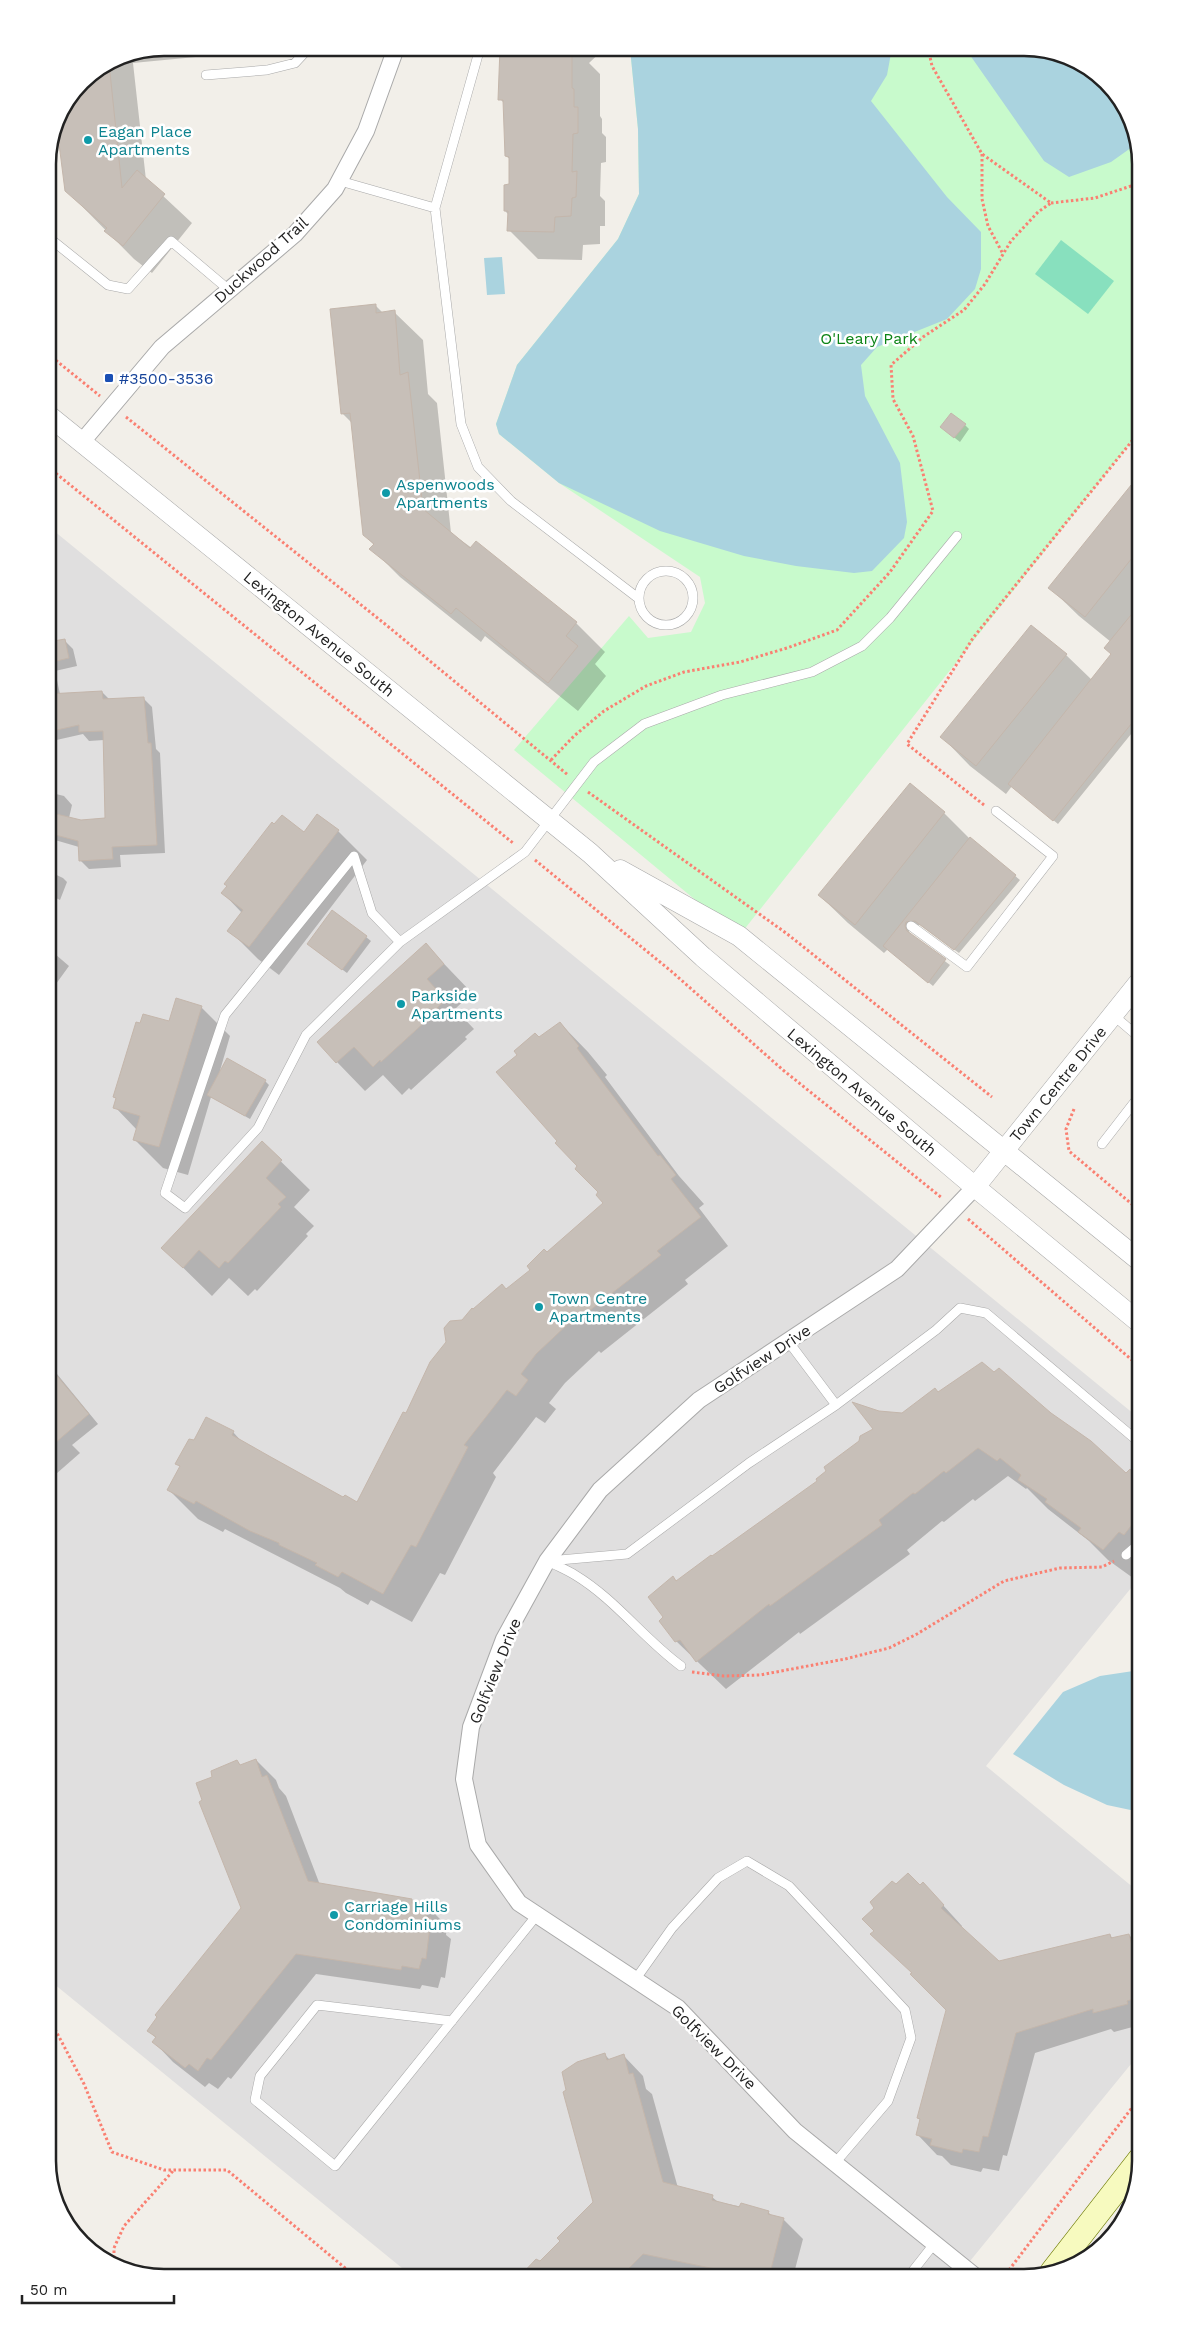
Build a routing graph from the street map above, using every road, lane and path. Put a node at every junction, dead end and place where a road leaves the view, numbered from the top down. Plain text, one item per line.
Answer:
1 (302, 56) edge
2 (393, 56) edge
3 (478, 56) edge
4 (930, 56) edge
5 (206, 75) dead end
6 (982, 154) junction
7 (340, 181) junction
8 (1132, 186) edge
9 (1051, 203) junction
10 (435, 208) junction
11 (56, 243) edge
12 (1003, 254) junction
13 (229, 290) junction
14 (56, 360) edge
15 (113, 406) junction
16 (56, 421) edge
17 (1132, 441) edge
18 (82, 442) junction
19 (957, 536) dead end
20 (638, 598) junction
21 (550, 760) junction
22 (578, 784) junction
23 (987, 807) dead end
24 (996, 811) dead end
25 (550, 821) junction
26 (590, 853) junction
27 (911, 926) dead end
28 (400, 942) junction
29 (1132, 991) edge
30 (1113, 1016) junction
31 (1132, 1031) edge
32 (992, 1097) dead end
33 (1132, 1105) edge
34 (1074, 1110) dead end
35 (1102, 1144) dead end
36 (1004, 1151) junction
37 (975, 1187) junction
38 (1132, 1204) edge
39 (979, 1228) dead end
40 (1132, 1255) edge
41 (1132, 1316) edge
42 (788, 1342) junction
43 (1132, 1360) edge
44 (836, 1405) junction
45 (1132, 1437) edge
46 (1132, 1550) edge
47 (1126, 1555) joint
48 (547, 1561) junction
49 (681, 1666) joint
50 (537, 1915) junction
51 (636, 1980) junction
52 (452, 2021) junction
53 (56, 2031) edge
54 (1132, 2108) edge
55 (835, 2163) junction
56 (173, 2170) junction
57 (1131, 2170) edge
58 (934, 2244) junction
59 (114, 2257) edge
60 (1059, 2263) edge
61 (346, 2269) edge
62 (915, 2269) edge
63 (965, 2269) edge
64 (1010, 2269) edge

1 - 5 lane
2 - 7 street, Duckwood Trail
3 - 10 lane
4 - 6 path
6 - 9 path
6 - 12 path
7 - 10 lane
7 - 13 street, Duckwood Trail
8 - 9 path
9 - 12 path
10 - 20 lane
11 - 13 lane
12 - 21 path
13 - 15 street, Duckwood Trail
14 - 15 path
15 - 18 street, Duckwood Trail
15 - 21 path
16 - 18 street, Lexington Avenue South
17 - 23 path
18 - 25 street, Lexington Avenue South
19 - 22 lane
20 - 20 lane
21 - 22 path
22 - 25 lane
22 - 32 path
24 - 27 lane
25 - 26 street, Lexington Avenue South
25 - 28 lane
26 - 36 street, Lexington Avenue South
26 - 37 street, Lexington Avenue South
28 - 28 lane
29 - 30 street, Town Centre Drive
30 - 31 lane
30 - 36 street, Town Centre Drive
33 - 35 lane
34 - 38 path
36 - 37 street, Town Centre Drive
36 - 40 street, Lexington Avenue South
37 - 41 street, Lexington Avenue South
37 - 42 street, Golfview Drive
39 - 43 path
42 - 44 lane
42 - 48 street, Golfview Drive
44 - 45 lane
44 - 48 lane
46 - 47 lane
47 - 49 path
48 - 49 lane
48 - 50 street, Golfview Drive
50 - 51 street, Golfview Drive
50 - 52 lane
51 - 55 street, Golfview Drive
51 - 55 lane
52 - 52 lane
53 - 56 path
54 - 64 path
55 - 58 street, Golfview Drive
56 - 59 path
56 - 61 path
57 - 60 main road
58 - 62 lane
58 - 63 street, Golfview Drive

